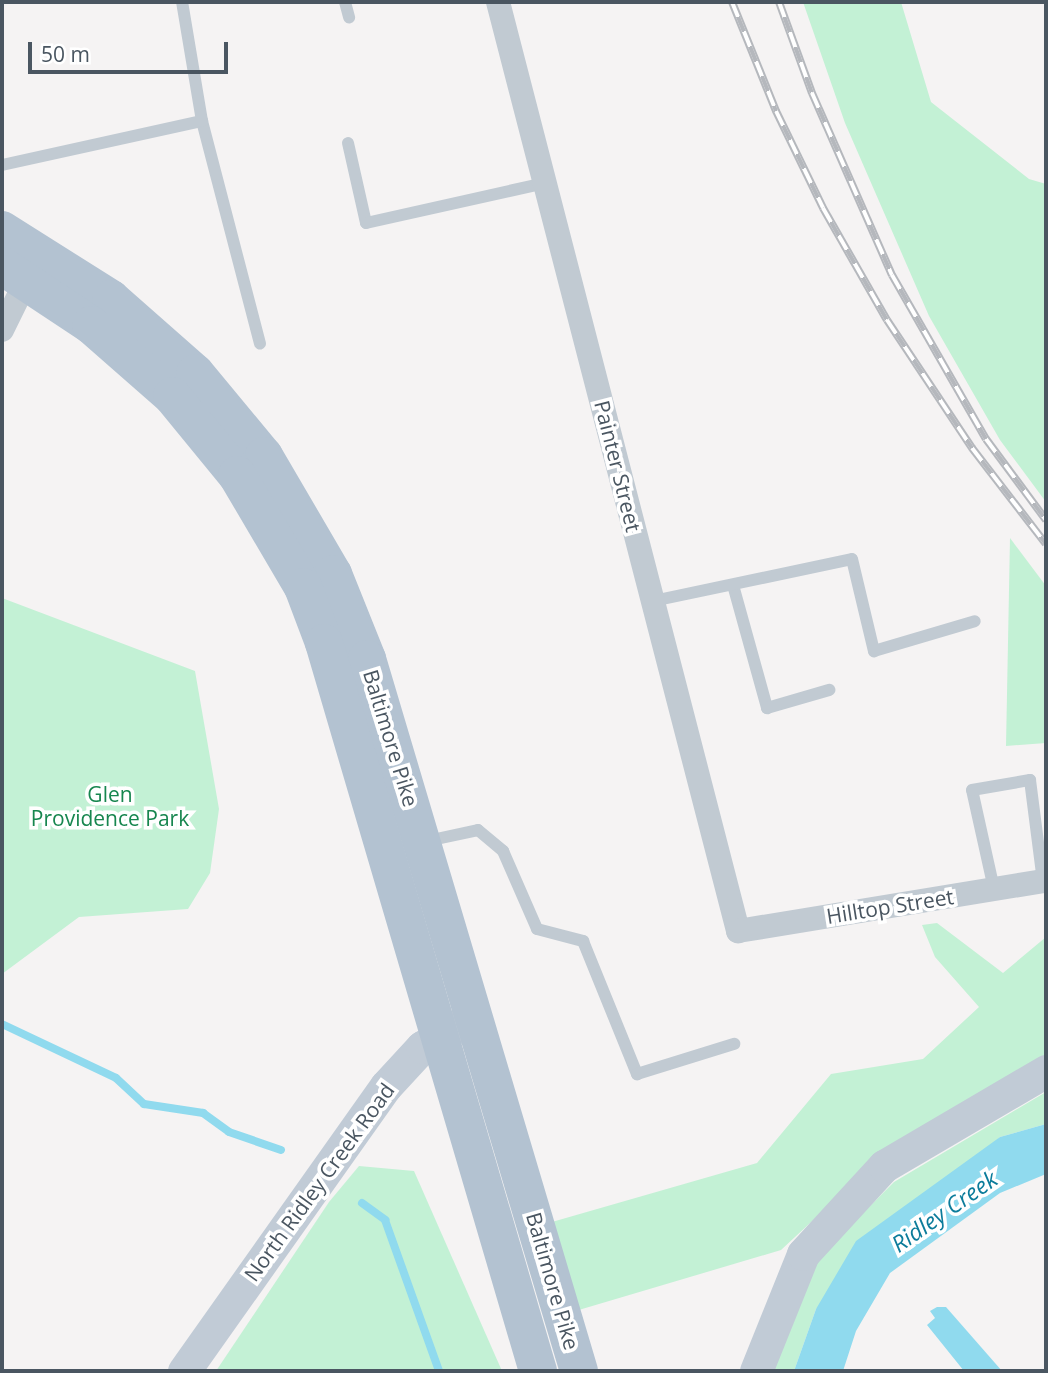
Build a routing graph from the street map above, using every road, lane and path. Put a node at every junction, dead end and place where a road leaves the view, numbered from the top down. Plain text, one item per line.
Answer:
1 (182, 2) edge
2 (345, 2) edge
3 (498, 2) edge
4 (349, 17) dead end
5 (202, 121) junction
6 (348, 143) dead end
7 (2, 165) edge
8 (545, 183) junction
9 (2, 230) edge
10 (14, 274) edge
11 (2, 330) edge
12 (260, 344) dead end
13 (733, 585) junction
14 (653, 601) junction
15 (975, 621) dead end
16 (829, 690) dead end
17 (423, 841) junction
18 (1043, 881) joint
19 (995, 889) junction
20 (738, 931) joint
21 (476, 1018) junction
22 (440, 1033) junction
23 (734, 1044) dead end
24 (1046, 1072) edge
25 (184, 1371) edge
26 (538, 1371) edge
27 (579, 1371) edge
28 (756, 1371) edge

1 - 5 lane
2 - 4 lane
3 - 8 street, Painter Street
5 - 7 lane
5 - 12 lane
6 - 8 lane
8 - 14 street, Painter Street
9 - 17 main road, Baltimore Pike
10 - 11 street
10 - 22 main road, Baltimore Pike
13 - 14 lane
13 - 15 lane
13 - 16 lane
14 - 20 street, Painter Street
17 - 21 main road, Baltimore Pike
17 - 23 lane
18 - 19 street, Hilltop Street
18 - 19 lane
19 - 20 street, Hilltop Street
21 - 22 street, North Ridley Creek Road
21 - 27 main road, Baltimore Pike
22 - 25 street, North Ridley Creek Road
22 - 26 main road, Baltimore Pike
24 - 28 street

